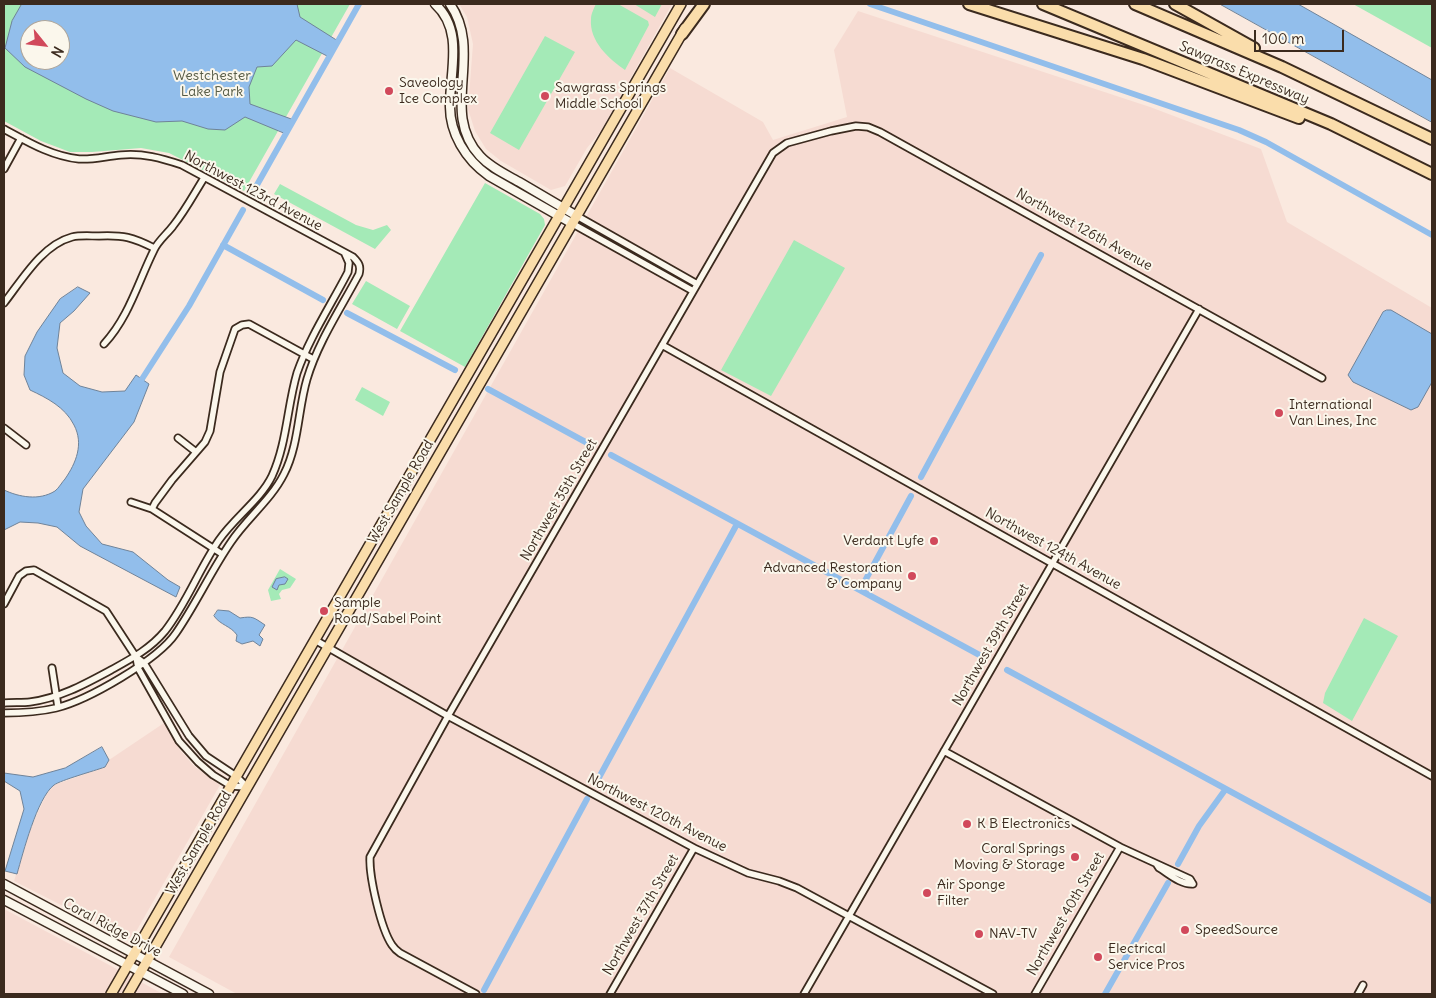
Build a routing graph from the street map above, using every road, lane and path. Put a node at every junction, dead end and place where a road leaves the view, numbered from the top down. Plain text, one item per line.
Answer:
1 (450, 4) edge
2 (680, 4) edge
3 (698, 4) edge
4 (704, 4) edge
5 (969, 4) edge
6 (1042, 4) edge
7 (1134, 4) edge
8 (1175, 4) edge
9 (439, 5) edge
10 (682, 34) junction
11 (1282, 67) junction
12 (1331, 124) junction
13 (4, 129) edge
14 (827, 132) joint
15 (21, 138) junction
16 (1432, 139) edge
17 (4, 169) edge
18 (1432, 174) edge
19 (204, 178) junction
20 (561, 212) junction
21 (575, 220) junction
22 (154, 248) junction
23 (345, 254) junction
24 (697, 284) junction
25 (693, 291) junction
26 (4, 303) edge
27 (1199, 309) junction
28 (104, 344) dead end
29 (662, 345) junction
30 (305, 354) junction
31 (314, 359) junction
32 (1322, 378) dead end
33 (4, 428) edge
34 (178, 438) dead end
35 (26, 446) dead end
36 (196, 452) junction
37 (271, 477) junction
38 (280, 482) junction
39 (131, 502) dead end
40 (152, 509) junction
41 (213, 548) junction
42 (222, 554) junction
43 (1053, 563) junction
44 (4, 604) edge
45 (315, 640) junction
46 (328, 648) junction
47 (136, 657) junction
48 (144, 663) junction
49 (52, 668) dead end
50 (138, 668) junction
51 (56, 696) junction
52 (4, 703) edge
53 (58, 707) junction
54 (4, 713) edge
55 (448, 716) junction
56 (944, 751) junction
57 (236, 776) junction
58 (1432, 776) edge
59 (231, 786) junction
60 (248, 787) junction
61 (1120, 846) junction
62 (694, 848) junction
63 (1157, 864) junction
64 (4, 884) edge
65 (4, 900) edge
66 (849, 916) junction
67 (134, 954) junction
68 (147, 961) junction
69 (128, 965) junction
70 (141, 971) junction
71 (1363, 985) dead end
72 (112, 994) edge
73 (128, 994) edge
74 (184, 994) edge
75 (209, 994) edge
76 (476, 994) edge
77 (610, 994) edge
78 (804, 994) edge
79 (993, 994) edge
80 (1035, 994) edge
81 (1358, 994) edge

1 - 20 street
2 - 20 main road, West Sample Road
3 - 10 main road, West Sample Road
4 - 10 highway
5 - 12 highway
6 - 12 highway, Sawgrass Expressway
7 - 11 highway, Sawgrass Expressway
8 - 11 highway
9 - 20 street
10 - 21 main road, West Sample Road
11 - 16 highway, Sawgrass Expressway
12 - 18 highway, Sawgrass Expressway
13 - 15 street, Northwest 123rd Avenue
14 - 24 street, Northwest 35th Street
14 - 27 street, Northwest 126th Avenue
15 - 17 street
15 - 19 street, Northwest 123rd Avenue
19 - 22 street
19 - 23 street, Northwest 123rd Avenue
20 - 21 street
20 - 45 main road, West Sample Road
21 - 24 street
21 - 25 street
21 - 46 main road, West Sample Road
22 - 26 street
22 - 28 street
23 - 30 street
23 - 31 street
24 - 25 street, Northwest 35th Street
25 - 29 street, Northwest 35th Street
27 - 32 street, Northwest 126th Avenue
27 - 43 street, Northwest 39th Street
29 - 43 street, Northwest 124th Avenue
29 - 55 street, Northwest 35th Street
30 - 31 street
30 - 36 street
30 - 37 street
31 - 38 street
33 - 35 street
34 - 36 street
36 - 40 street
37 - 38 street
37 - 41 street
38 - 42 street
39 - 40 street
40 - 41 street
41 - 42 street
41 - 47 street
42 - 48 street
43 - 56 street, Northwest 39th Street
43 - 58 street, Northwest 124th Avenue
44 - 47 street
45 - 46 street, Northwest 120th Avenue
45 - 57 main road, West Sample Road
46 - 55 street, Northwest 120th Avenue
46 - 60 main road, West Sample Road
47 - 48 street
47 - 50 street
47 - 51 street
48 - 50 street
48 - 57 street
49 - 51 street
50 - 53 street
50 - 59 street
51 - 52 street
51 - 53 street
53 - 54 street
55 - 62 street, Northwest 120th Avenue
55 - 76 street, Northwest 35th Street
56 - 61 street
56 - 66 street, Northwest 39th Street
57 - 59 main road, West Sample Road
57 - 60 street
59 - 60 street
59 - 67 main road, West Sample Road
60 - 68 main road, West Sample Road
61 - 63 street
61 - 80 street, Northwest 40th Street
62 - 66 street, Northwest 120th Avenue
62 - 77 street, Northwest 37th Street
63 - 63 street
64 - 67 street, Coral Ridge Drive
65 - 69 street, Coral Ridge Drive
66 - 78 street, Northwest 39th Street
66 - 79 street, Northwest 120th Avenue
67 - 68 street, Coral Ridge Drive
67 - 69 main road, West Sample Road
68 - 70 main road, West Sample Road
68 - 75 street, Coral Ridge Drive
69 - 70 street, Coral Ridge Drive
69 - 72 main road, West Sample Road
70 - 73 main road, West Sample Road
70 - 74 street, Coral Ridge Drive
71 - 81 street

